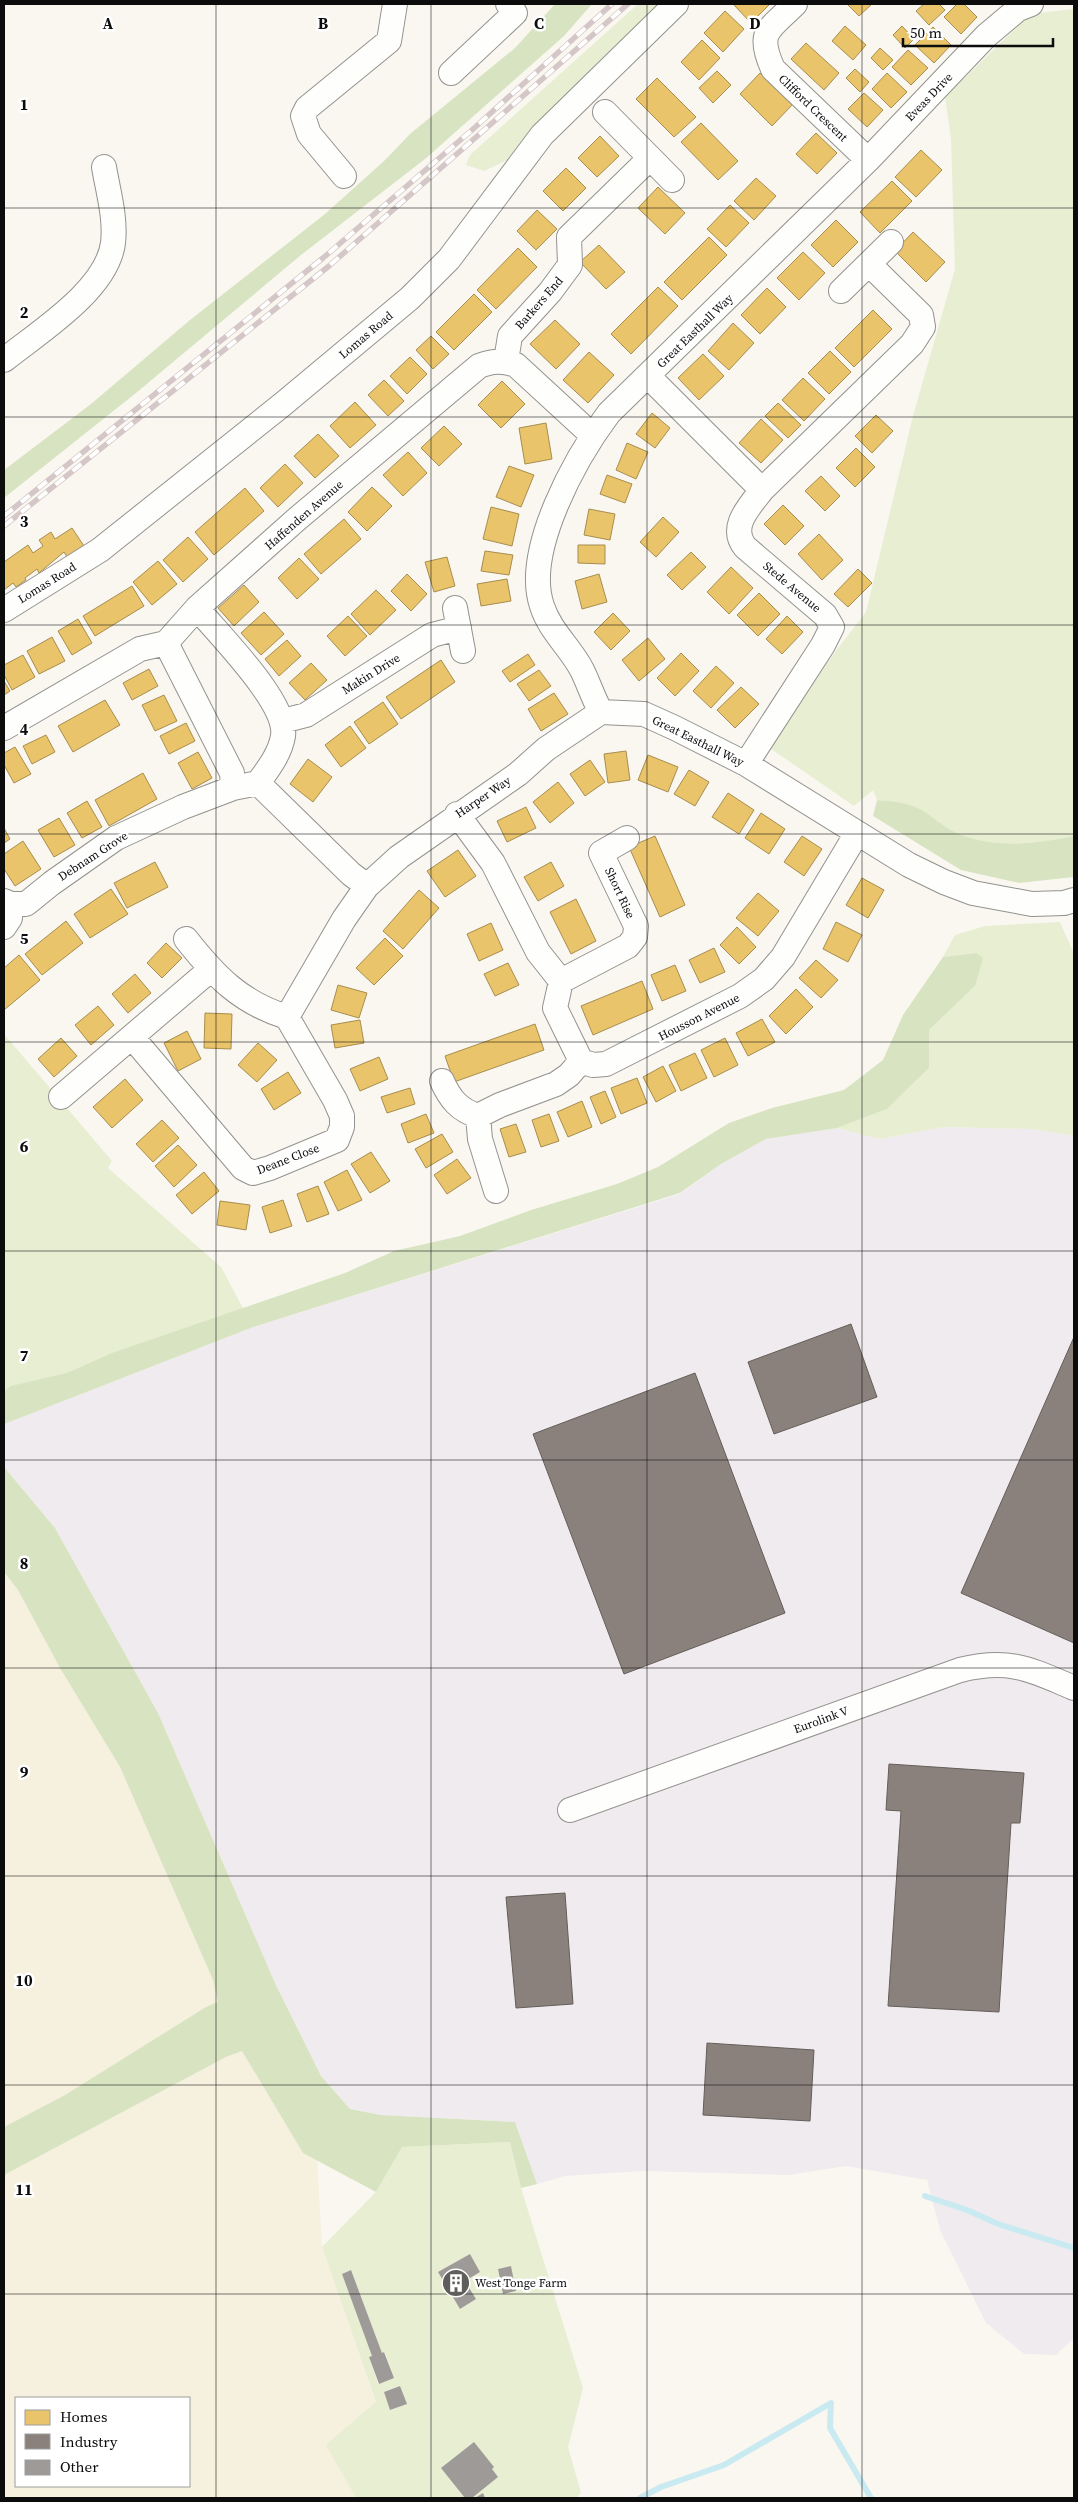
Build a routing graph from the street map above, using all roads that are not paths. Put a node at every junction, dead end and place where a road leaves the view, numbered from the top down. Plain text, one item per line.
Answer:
1 (395, 4) edge
2 (676, 4) edge
3 (795, 4) edge
4 (1031, 4) edge
5 (517, 7) edge
6 (451, 73) dead end
7 (606, 112) dead end
8 (650, 158) junction
9 (868, 160) junction
10 (104, 167) dead end
11 (344, 176) dead end
12 (672, 180) dead end
13 (832, 195) joint
14 (891, 242) dead end
15 (869, 264) junction
16 (841, 291) dead end
17 (4, 360) edge
18 (506, 361) junction
19 (648, 376) junction
20 (592, 435) junction
21 (762, 490) junction
22 (197, 608) junction
23 (4, 610) edge
24 (166, 643) junction
25 (463, 651) dead end
26 (601, 712) junction
27 (283, 721) junction
28 (4, 728) edge
29 (746, 764) junction
30 (258, 784) junction
31 (233, 788) junction
32 (458, 814) junction
33 (857, 833) junction
34 (627, 838) dead end
35 (367, 886) junction
36 (1074, 900) edge
37 (7, 902) edge
38 (4, 926) edge
39 (186, 939) dead end
40 (210, 970) junction
41 (562, 981) junction
42 (287, 1018) junction
43 (132, 1037) junction
44 (581, 1061) junction
45 (442, 1081) dead end
46 (61, 1097) dead end
47 (478, 1116) junction
48 (496, 1191) dead end
49 (1074, 1688) edge
50 (570, 1810) dead end

1 - 11 street
2 - 23 street, Lomas Road
3 - 9 street, Clifford Crescent
4 - 9 street, Eveas Drive
5 - 6 street
7 - 8 street
8 - 12 street
8 - 18 street, Barkers End
9 - 13 street, Eveas Drive
10 - 17 street
13 - 19 street, Great Easthall Way
14 - 15 street
15 - 16 street
15 - 21 street, Stede Avenue
18 - 20 street
18 - 22 street, Haffenden Avenue
19 - 20 street, Great Easthall Way
19 - 21 street
20 - 26 street, Great Easthall Way
21 - 29 street, Stede Avenue
22 - 24 street, Haffenden Avenue
22 - 27 street
24 - 28 street
24 - 31 street
25 - 27 street, Makin Drive
26 - 29 street, Great Easthall Way
26 - 32 street, Harper Way
27 - 30 street
29 - 33 street, Great Easthall Way
30 - 31 street, Debnam Grove
30 - 35 street
31 - 37 street, Debnam Grove
32 - 35 street, Harper Way
32 - 41 street
33 - 36 street, Great Easthall Way
33 - 44 street, Housson Avenue
34 - 41 street, Short Rise
35 - 42 street
37 - 38 street, Debnam Grove
39 - 40 street
40 - 42 street
40 - 43 street
41 - 44 street
42 - 43 street, Deane Close
43 - 46 street
44 - 47 street
45 - 47 street
47 - 48 street
49 - 50 street, Eurolink V

